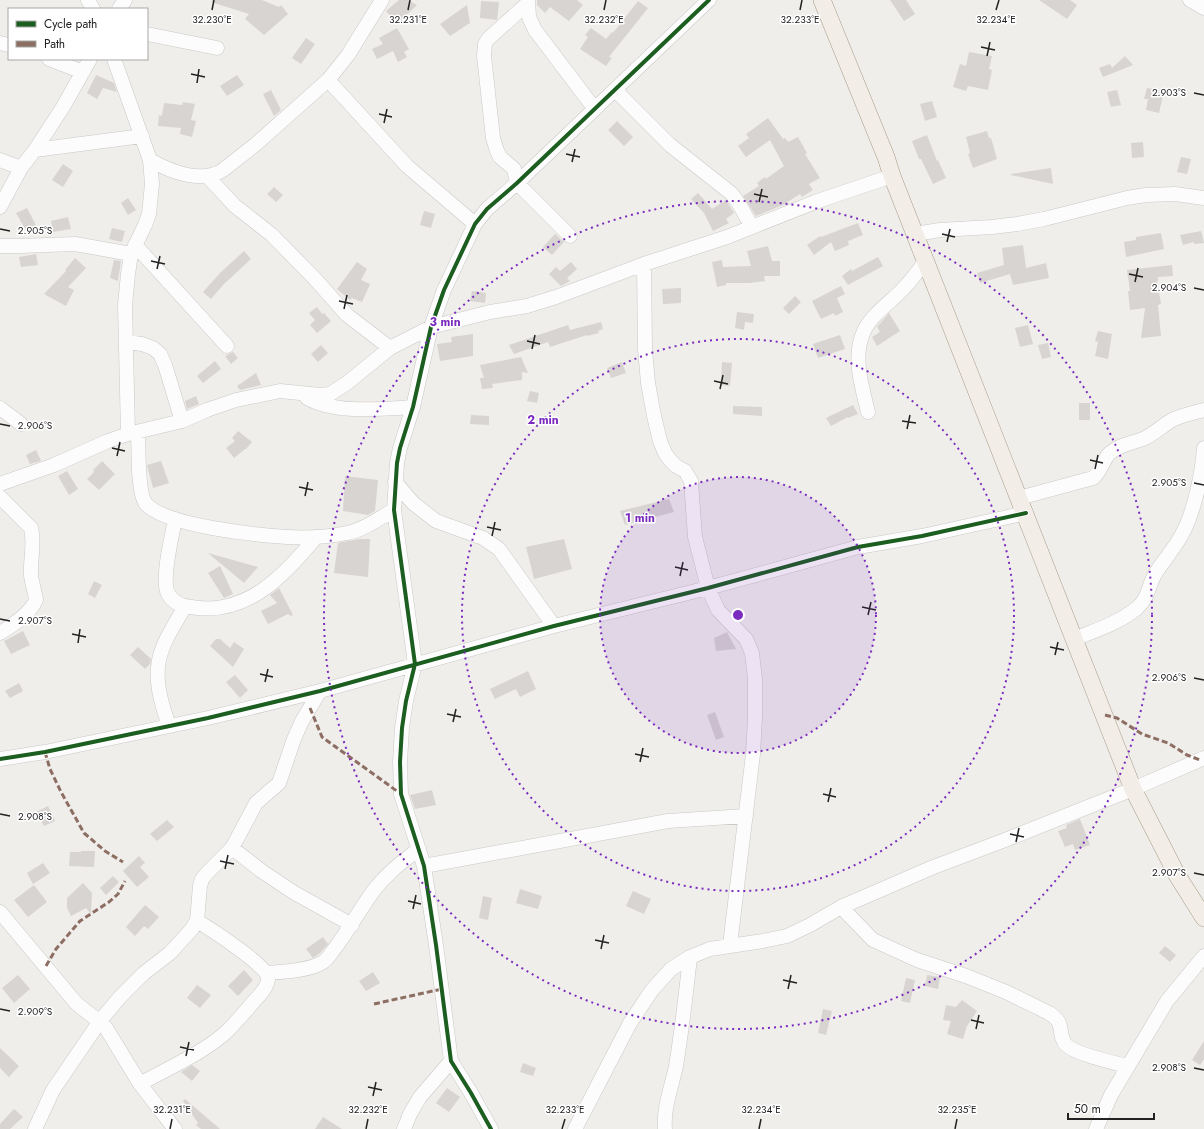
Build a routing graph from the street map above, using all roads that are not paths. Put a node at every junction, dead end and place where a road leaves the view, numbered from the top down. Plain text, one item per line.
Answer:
1 (382, 0) edge
2 (709, 0) edge
3 (822, 0) edge
4 (1190, 0) edge
5 (528, 1) edge
6 (1204, 8) edge
7 (148, 34) edge
8 (217, 48) dead end
9 (52, 60) edge
10 (89, 60) edge
11 (114, 60) edge
12 (83, 72) junction
13 (328, 80) junction
14 (615, 90) junction
15 (594, 108) junction
16 (142, 136) junction
17 (35, 150) junction
18 (0, 160) edge
19 (150, 160) junction
20 (21, 168) junction
21 (892, 176) junction
22 (208, 177) junction
23 (517, 182) junction
24 (1204, 198) edge
25 (0, 207) edge
26 (475, 224) junction
27 (752, 227) junction
28 (916, 234) junction
29 (570, 236) dead end
30 (0, 246) edge
31 (133, 250) junction
32 (926, 260) junction
33 (644, 264) junction
34 (431, 328) junction
35 (126, 342) junction
36 (227, 346) dead end
37 (390, 348) junction
38 (298, 393) junction
39 (413, 407) junction
40 (0, 408) edge
41 (1204, 410) edge
42 (868, 412) dead end
43 (182, 421) junction
44 (20, 424) dead end
45 (133, 433) junction
46 (1204, 448) edge
47 (395, 482) junction
48 (0, 484) edge
49 (0, 497) edge
50 (1023, 505) junction
51 (394, 510) junction
52 (175, 519) junction
53 (316, 536) junction
54 (708, 588) junction
55 (185, 606) junction
56 (554, 626) junction
57 (0, 633) edge
58 (1074, 638) junction
59 (415, 664) junction
60 (320, 692) junction
61 (169, 726) junction
62 (1204, 758) edge
63 (0, 759) edge
64 (1133, 789) junction
65 (746, 816) junction
66 (232, 848) junction
67 (419, 849) junction
68 (424, 866) junction
69 (842, 907) junction
70 (0, 912) edge
71 (1204, 918) edge
72 (197, 921) junction
73 (352, 925) junction
74 (730, 945) junction
75 (690, 956) junction
76 (1204, 956) edge
77 (266, 973) junction
78 (100, 1021) junction
79 (451, 1061) junction
80 (1127, 1066) junction
81 (140, 1084) junction
82 (35, 1129) edge
83 (175, 1129) edge
84 (404, 1129) edge
85 (491, 1129) edge
86 (575, 1129) edge
87 (665, 1129) edge
88 (1096, 1129) edge

1 - 13 street
2 - 14 street
3 - 21 main road
4 - 6 street
5 - 15 street
5 - 23 street
7 - 8 street
9 - 12 street
10 - 12 street
11 - 16 street
12 - 17 street
13 - 22 street
13 - 26 street
14 - 15 street
14 - 27 street
15 - 23 street
16 - 17 street
16 - 19 street
17 - 20 street
18 - 20 street
19 - 22 street
19 - 31 street
20 - 25 street
21 - 27 street
21 - 28 main road
22 - 37 street
23 - 26 street
23 - 29 street
24 - 28 street
26 - 34 street
27 - 33 street
28 - 32 main road
30 - 31 street
31 - 35 street
31 - 36 street
32 - 42 street
32 - 50 main road
33 - 34 street
33 - 54 street
34 - 37 street
34 - 39 street
35 - 43 street
35 - 45 street
37 - 38 street
38 - 39 street
38 - 43 street
39 - 47 street
40 - 44 street
41 - 50 street
43 - 45 street
45 - 48 street
45 - 52 street
46 - 58 street
47 - 51 street
47 - 56 street
49 - 57 street
50 - 54 street
50 - 58 main road
51 - 53 street
51 - 59 street
52 - 53 street
52 - 55 street
53 - 55 street
54 - 56 street
54 - 65 street
55 - 61 street
56 - 59 street
58 - 64 main road
59 - 60 street
59 - 67 street
60 - 61 street
60 - 66 street
61 - 63 street
62 - 64 street
64 - 69 street
64 - 71 main road
65 - 68 street
65 - 74 street
66 - 72 street
66 - 73 street
67 - 68 street
67 - 73 street
68 - 79 street
69 - 74 street
69 - 80 street
70 - 78 street
72 - 77 street
72 - 78 street
73 - 77 street
74 - 75 street
75 - 86 street
75 - 87 street
76 - 80 street
77 - 81 street
78 - 81 street
78 - 82 street
79 - 84 street
79 - 85 street
80 - 88 street
81 - 83 street

